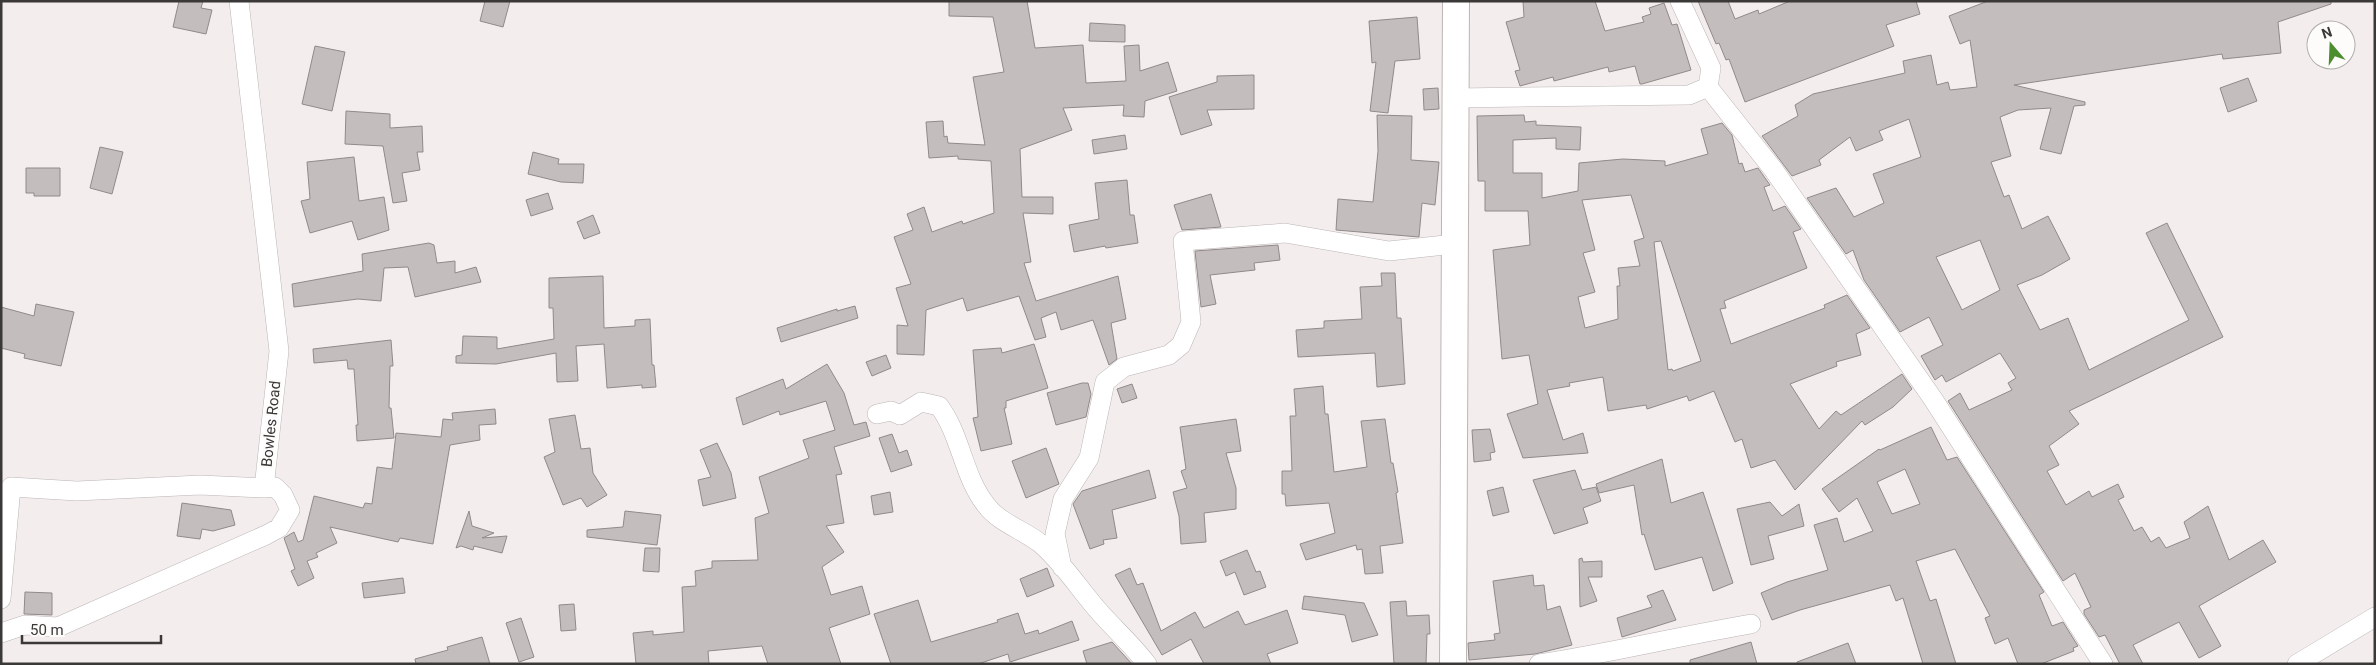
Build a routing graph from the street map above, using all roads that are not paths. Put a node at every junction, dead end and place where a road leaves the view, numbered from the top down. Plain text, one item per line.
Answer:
1 (239, 1) edge
2 (1456, 1) edge
3 (1680, 1) edge
4 (1708, 87) junction
5 (1455, 98) junction
6 (1455, 244) junction
7 (877, 414) dead end
8 (264, 488) junction
9 (1062, 567) junction
10 (1, 599) edge
11 (1751, 624) dead end
12 (2372, 624) edge
13 (1, 634) edge
14 (1147, 664) edge
15 (1453, 664) edge
16 (1539, 664) edge
17 (2103, 664) edge
18 (2297, 664) edge

1 - 8 street, Bowles Road
2 - 5 street
3 - 4 street
4 - 5 street
4 - 17 street
5 - 6 street
6 - 9 street
6 - 15 street
7 - 9 street
8 - 10 street
8 - 13 street, Bowles Road
9 - 14 street
11 - 16 street
12 - 18 street

